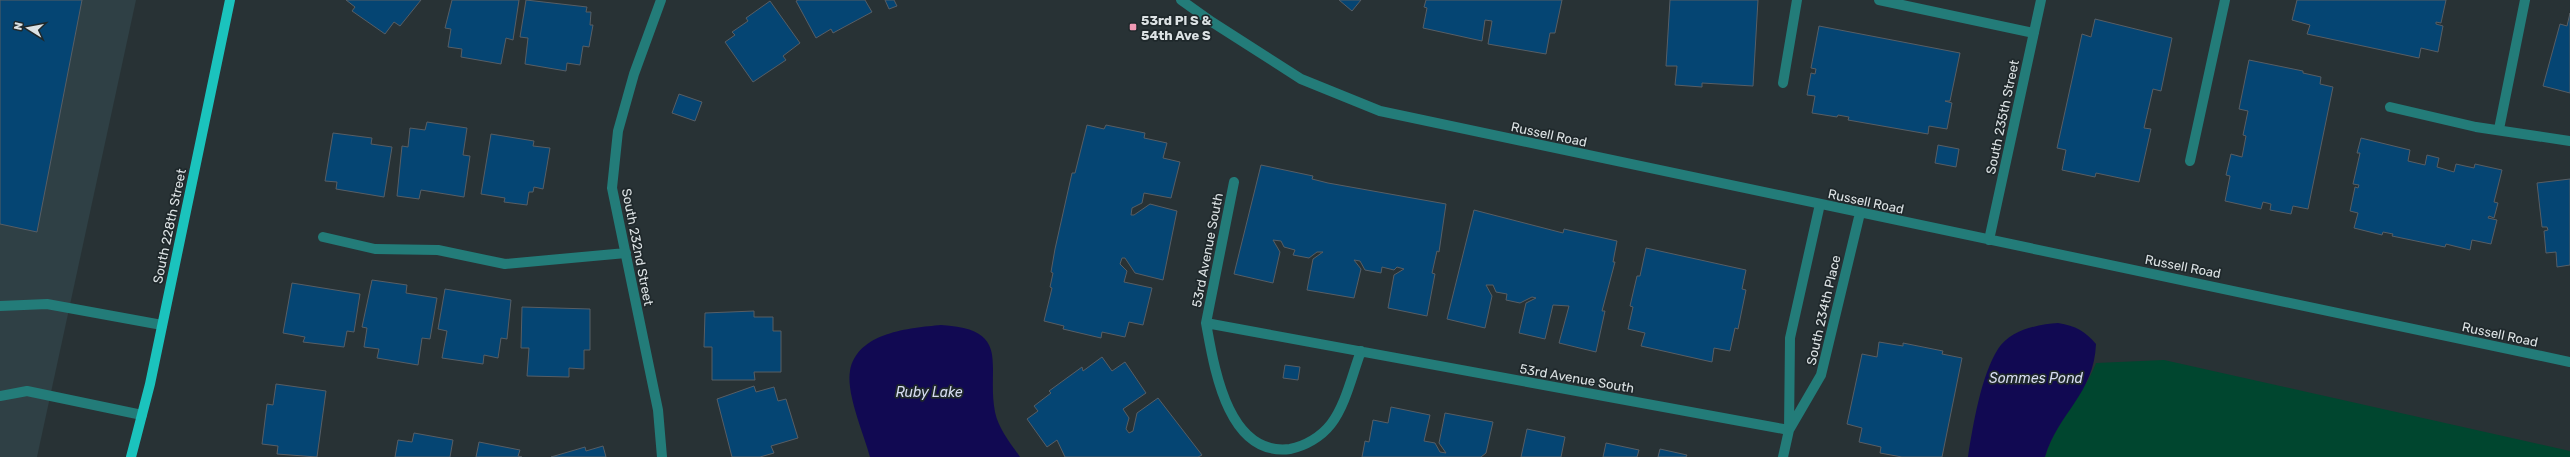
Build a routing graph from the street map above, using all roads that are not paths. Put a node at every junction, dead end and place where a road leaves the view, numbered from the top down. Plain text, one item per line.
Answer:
1 (230, 0) edge
2 (661, 0) edge
3 (1182, 0) edge
4 (1797, 0) edge
5 (1879, 0) edge
6 (2041, 0) edge
7 (2225, 0) edge
8 (2525, 0) edge
9 (2034, 33) junction
10 (1783, 83) dead end
11 (2390, 107) dead end
12 (2499, 130) junction
13 (2570, 141) edge
14 (2190, 161) dead end
15 (1234, 182) dead end
16 (1820, 204) junction
17 (1860, 213) junction
18 (323, 237) dead end
19 (1989, 240) junction
20 (626, 253) junction
21 (0, 306) edge
22 (1206, 323) junction
23 (162, 325) junction
24 (1361, 351) junction
25 (2570, 362) edge
26 (0, 396) edge
27 (142, 415) junction
28 (1789, 430) junction
29 (131, 457) edge
30 (662, 457) edge
31 (1784, 457) edge

1 - 23 main road, South 228th Street
2 - 20 street, South 232nd Street
3 - 16 street, Russell Road
4 - 10 street
5 - 9 street
6 - 9 street, South 235th Street
7 - 14 street
8 - 12 street
9 - 19 street, South 235th Street
11 - 12 street
12 - 13 street
15 - 22 street, 53rd Avenue South
16 - 17 street, Russell Road
16 - 28 street, South 234th Place
17 - 19 street, Russell Road
17 - 28 street, South 234th Place
18 - 20 street
19 - 25 street, Russell Road
20 - 30 street, South 232nd Street
21 - 23 street
22 - 24 street, 53rd Avenue South
22 - 24 street, 53rd Avenue South
23 - 27 main road, South 228th Street
24 - 28 street, 53rd Avenue South
26 - 27 street
27 - 29 main road, South 228th Street
28 - 31 street, South 234th Place

